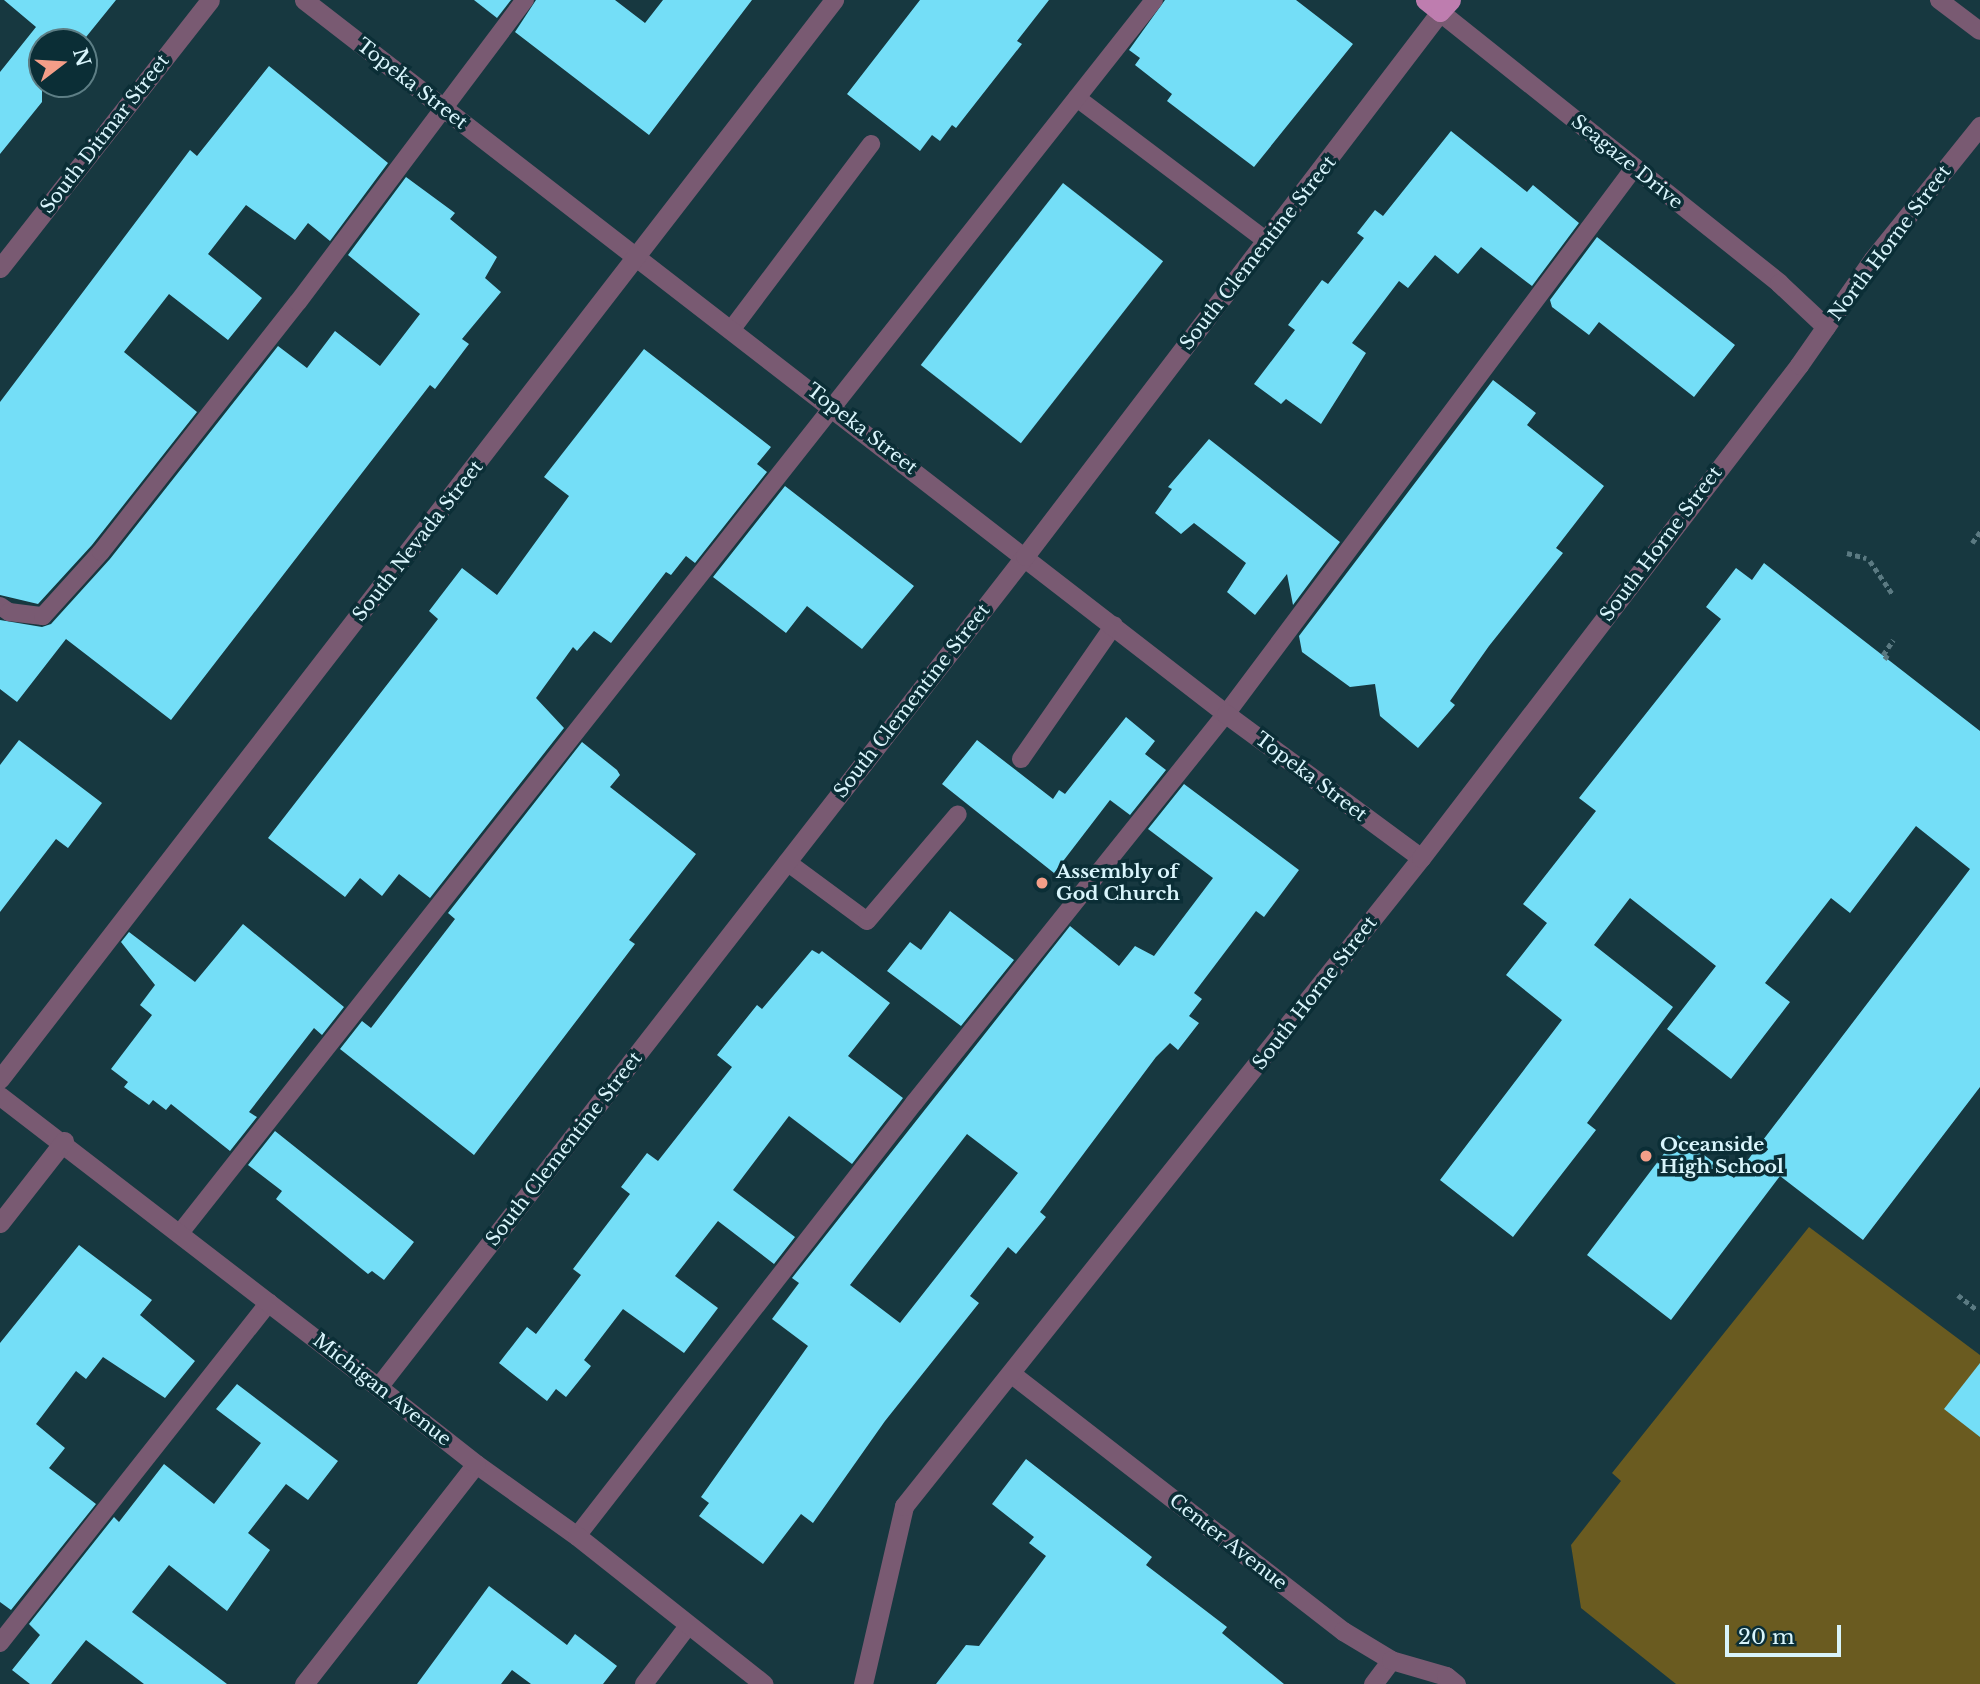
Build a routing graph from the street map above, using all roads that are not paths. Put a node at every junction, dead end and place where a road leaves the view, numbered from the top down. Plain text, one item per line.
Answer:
1 (210, 0) edge
2 (304, 0) edge
3 (525, 0) edge
4 (834, 0) edge
5 (1154, 0) edge
6 (1939, 0) edge
7 (1439, 4) edge
8 (1980, 31) edge
9 (1077, 98) junction
10 (442, 107) junction
11 (1980, 126) edge
12 (871, 144) dead end
13 (1634, 167) junction
14 (1267, 241) junction
15 (637, 259) junction
16 (0, 268) edge
17 (1826, 327) junction
18 (731, 330) junction
19 (835, 408) junction
20 (1025, 556) junction
21 (0, 606) edge
22 (1114, 625) junction
23 (1226, 714) junction
24 (1021, 760) dead end
25 (958, 814) dead end
26 (1421, 858) junction
27 (787, 862) junction
28 (0, 1079) edge
29 (0, 1096) edge
30 (64, 1141) junction
31 (0, 1223) edge
32 (180, 1233) junction
33 (269, 1301) junction
34 (1013, 1375) junction
35 (378, 1387) junction
36 (476, 1464) junction
37 (577, 1536) junction
38 (688, 1626) junction
39 (0, 1643) edge
40 (1391, 1660) junction
41 (304, 1684) edge
42 (644, 1684) edge
43 (764, 1684) edge
44 (863, 1684) edge
45 (1373, 1684) edge
46 (1456, 1684) edge

1 - 16 street, South Ditmar Street
2 - 10 street, Topeka Street
3 - 10 lane
4 - 15 street, South Nevada Street
5 - 9 lane
6 - 8 lane
7 - 13 street, Seagaze Drive
7 - 14 street, South Clementine Street
9 - 14 lane
9 - 19 lane
10 - 15 street, Topeka Street
10 - 21 lane
11 - 17 street, North Horne Street
12 - 18 lane
13 - 17 street, Seagaze Drive
13 - 23 lane
14 - 20 street, South Clementine Street
15 - 18 street, Topeka Street
15 - 28 street, South Nevada Street
17 - 26 street, South Horne Street
18 - 19 street, Topeka Street
19 - 20 street, Topeka Street
19 - 32 lane
20 - 22 street, Topeka Street
20 - 27 street, South Clementine Street
22 - 23 street, Topeka Street
22 - 24 lane
23 - 26 street, Topeka Street
23 - 37 lane
25 - 27 lane
26 - 34 street, South Horne Street
27 - 35 street, South Clementine Street
29 - 30 street, Michigan Avenue
30 - 31 street
30 - 32 street, Michigan Avenue
32 - 33 street, Michigan Avenue
33 - 35 street, Michigan Avenue
33 - 39 lane
34 - 40 street, Center Avenue
34 - 44 street, South Horne Street
35 - 36 street, Michigan Avenue
36 - 37 street, Michigan Avenue
36 - 41 street
37 - 38 street, Michigan Avenue
38 - 42 lane
38 - 43 street, Michigan Avenue
40 - 45 street
40 - 46 street, Center Avenue

